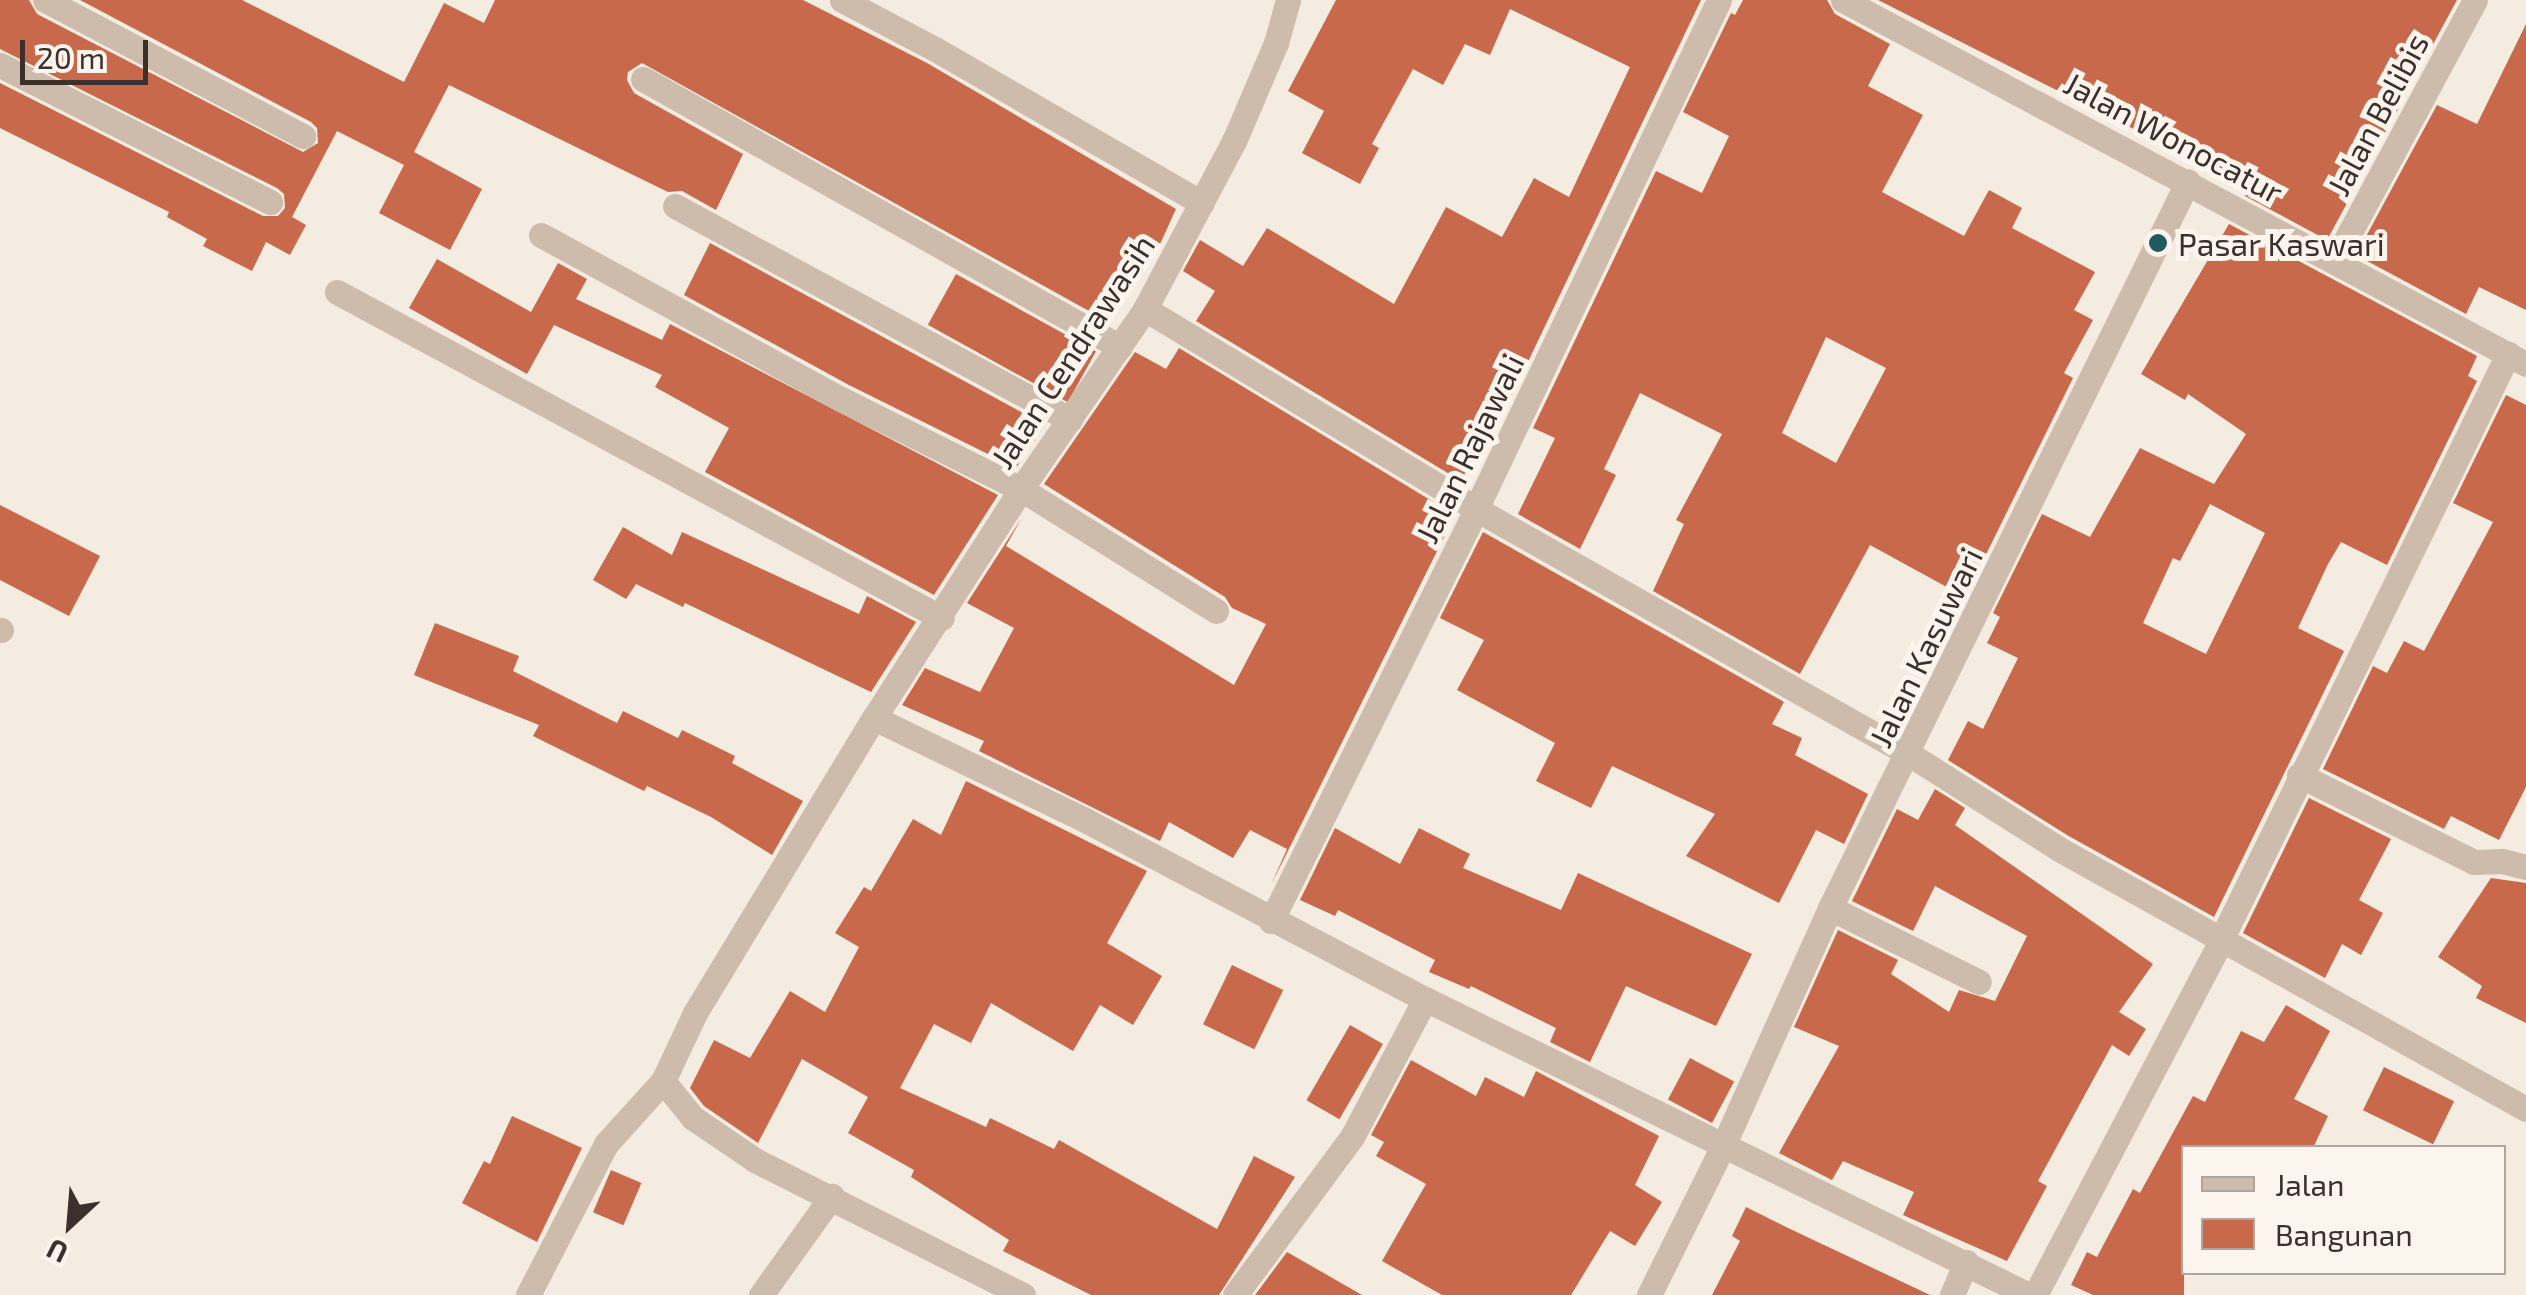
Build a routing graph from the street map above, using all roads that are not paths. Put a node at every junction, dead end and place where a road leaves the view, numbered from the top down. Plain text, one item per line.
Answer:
1 (44, 0) edge
2 (842, 0) edge
3 (1288, 0) edge
4 (1718, 0) edge
5 (1843, 0) edge
6 (2475, 0) edge
7 (0, 66) edge
8 (643, 79) dead end
9 (303, 136) dead end
10 (2188, 181) junction
11 (270, 202) dead end
12 (1202, 203) junction
13 (676, 206) dead end
14 (541, 235) dead end
15 (2335, 260) junction
16 (337, 292) dead end
17 (1145, 310) junction
18 (1120, 346) junction
19 (2517, 359) edge
20 (1070, 420) junction
21 (1021, 490) junction
22 (1476, 508) junction
23 (1216, 611) dead end
24 (942, 618) junction
25 (874, 718) junction
26 (1909, 754) junction
27 (2299, 775) junction
28 (2526, 867) edge
29 (1830, 908) junction
30 (1271, 920) junction
31 (2220, 942) junction
32 (1979, 982) dead end
33 (1425, 999) junction
34 (663, 1081) junction
35 (2526, 1109) edge
36 (1724, 1144) junction
37 (832, 1196) junction
38 (1966, 1262) junction
39 (528, 1295) edge
40 (761, 1295) edge
41 (1023, 1295) edge
42 (1235, 1295) edge
43 (1649, 1295) edge
44 (1952, 1295) edge
45 (2032, 1295) edge

1 - 9 street
2 - 12 street
3 - 12 street, Jalan Cendrawasih
4 - 22 street, Jalan Rajawali
5 - 10 street, Jalan Wonocatur
6 - 15 street, Jalan Belibis
7 - 11 street
8 - 18 street
10 - 15 street, Jalan Wonocatur
10 - 26 street, Jalan Kasuwari
12 - 17 street, Jalan Cendrawasih
13 - 20 street
14 - 21 street
15 - 19 street, Jalan Wonocatur
16 - 24 street
17 - 18 street, Jalan Cendrawasih
17 - 22 street
18 - 20 street, Jalan Cendrawasih
19 - 27 street
20 - 21 street, Jalan Cendrawasih
21 - 23 street
21 - 24 street, Jalan Cendrawasih
22 - 26 street
22 - 30 street, Jalan Rajawali
24 - 25 street, Jalan Cendrawasih
25 - 30 street
25 - 34 street, Jalan Cendrawasih
26 - 29 street, Jalan Kasuwari
26 - 31 street
27 - 28 street
27 - 31 street
29 - 32 street
29 - 36 street, Jalan Kasuwari
30 - 33 street
31 - 35 street
31 - 45 street
33 - 36 street
33 - 42 street
34 - 37 street
34 - 39 street, Jalan Cendrawasih
36 - 38 street
36 - 43 street, Jalan Kasuwari
37 - 40 street
37 - 41 street
38 - 44 street
38 - 45 street

